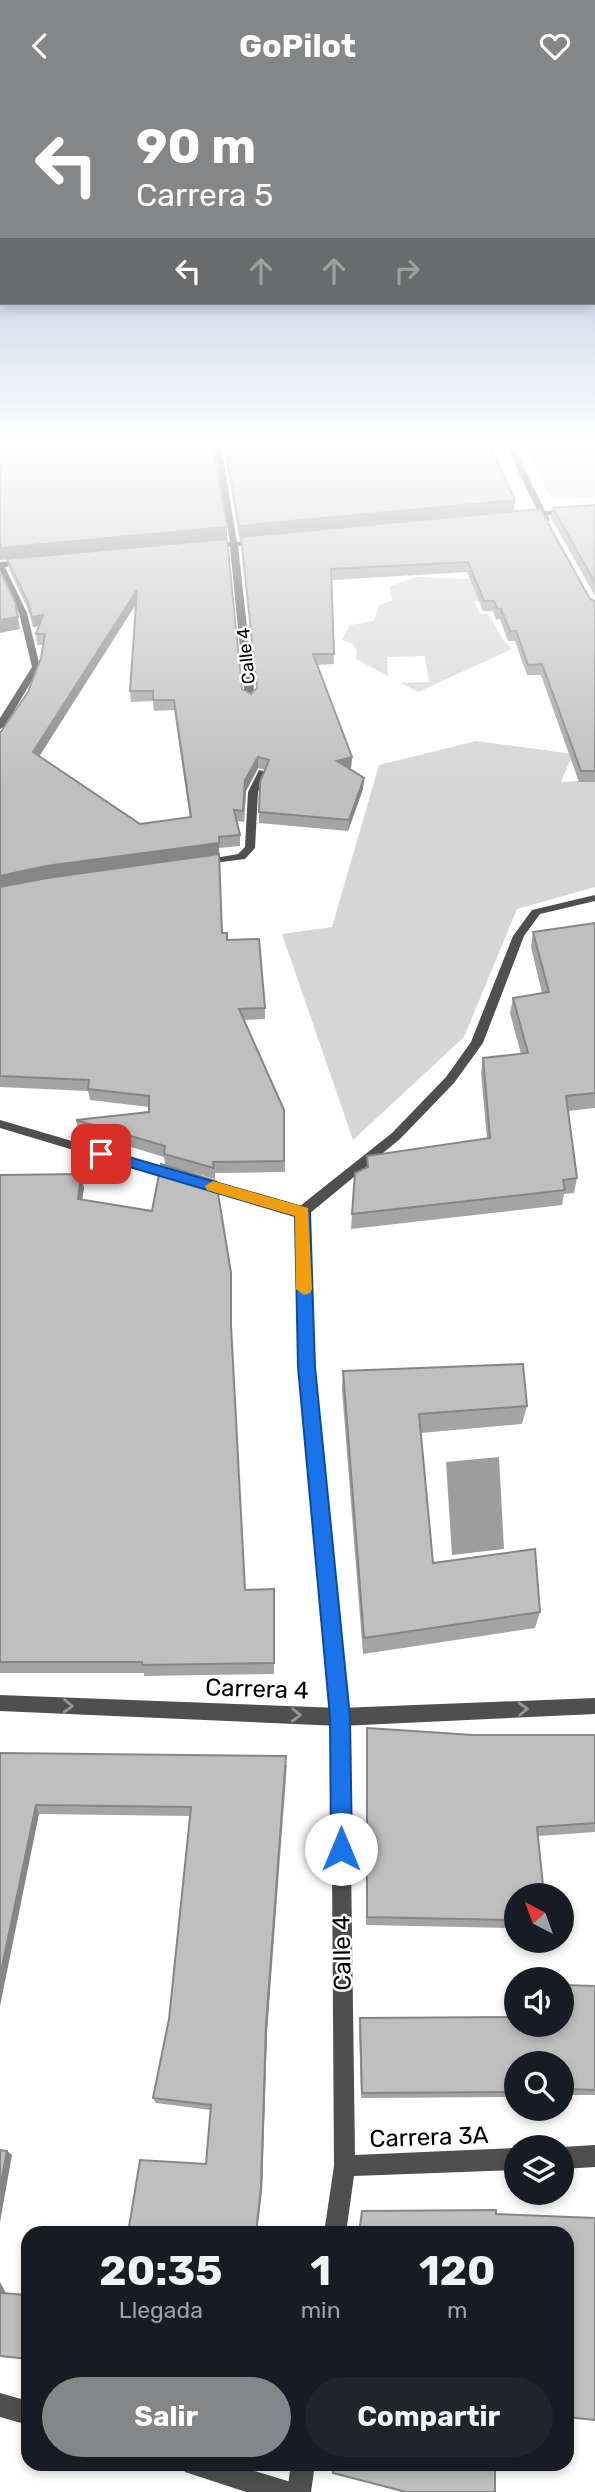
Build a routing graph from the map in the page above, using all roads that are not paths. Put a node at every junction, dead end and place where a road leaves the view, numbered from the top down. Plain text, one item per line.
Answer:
1 (235, 558) edge
2 (42, 561) edge
3 (0, 565) edge
4 (250, 699) edge
5 (0, 726) edge
6 (262, 772) edge
7 (186, 865) edge
8 (595, 898) edge
9 (0, 1124) edge
10 (302, 1212) junction
11 (0, 1703) edge
12 (595, 1706) edge
13 (340, 1717) junction
14 (595, 2156) edge
15 (574, 2157) edge
16 (504, 2159) edge
17 (345, 2166) junction
18 (336, 2226) edge
19 (0, 2405) edge
20 (21, 2411) edge
21 (217, 2471) edge
22 (302, 2471) edge
23 (285, 2492) edge
24 (299, 2492) edge

1 - 4 street, Calle 4
2 - 3 street
3 - 5 street
6 - 7 street
8 - 10 street
9 - 10 street
10 - 13 street, Calle 4
11 -> 13 street, Carrera 4
13 -> 12 street, Carrera 4
13 - 17 street, Calle 4
14 - 15 street
16 - 17 street, Carrera 3A
17 - 18 street, Calle 4
19 - 20 street
21 - 23 street
22 - 24 street

